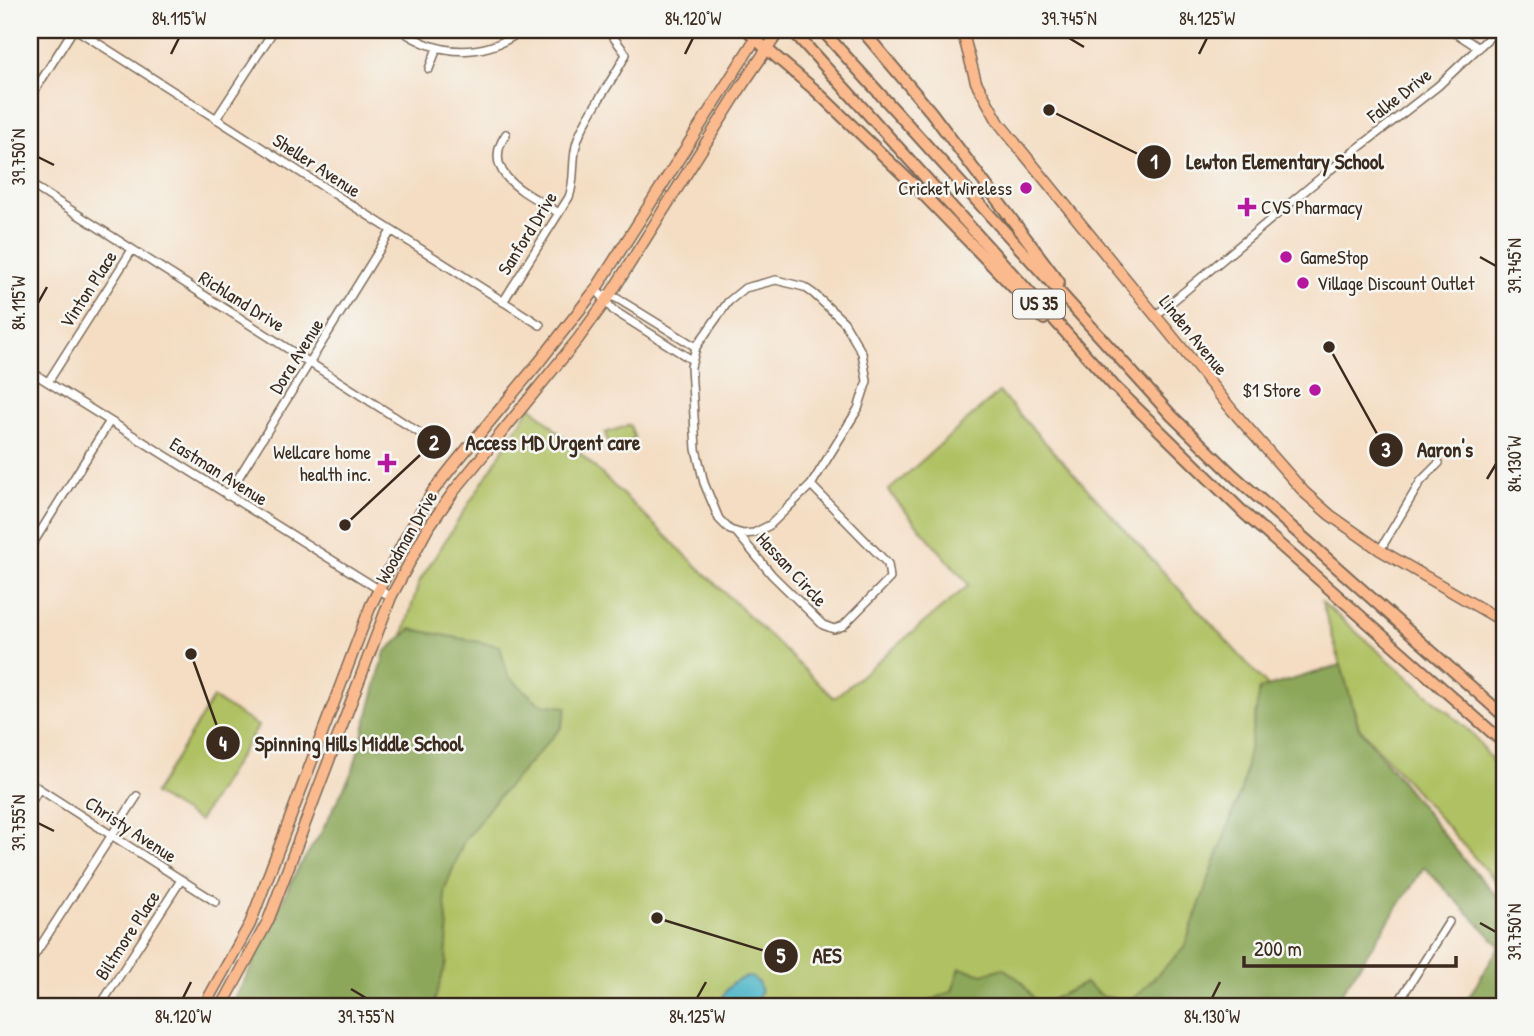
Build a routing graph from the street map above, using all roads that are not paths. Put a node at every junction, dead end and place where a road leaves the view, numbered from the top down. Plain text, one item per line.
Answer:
1 (75, 30) edge
2 (274, 30) edge
3 (401, 30) edge
4 (523, 30) edge
5 (608, 30) edge
6 (780, 30) edge
7 (792, 30) edge
8 (822, 30) edge
9 (862, 30) edge
10 (962, 30) edge
11 (1451, 30) edge
12 (1497, 30) edge
13 (755, 33) edge
14 (437, 48) junction
15 (1479, 48) junction
16 (767, 49) junction
17 (429, 69) dead end
18 (30, 98) edge
19 (216, 119) junction
20 (506, 134) dead end
21 (30, 184) edge
22 (559, 213) junction
23 (391, 231) junction
24 (132, 250) junction
25 (596, 289) junction
26 (608, 298) junction
27 (503, 302) junction
28 (1155, 316) junction
29 (1085, 319) junction
30 (540, 325) dead end
31 (696, 348) junction
32 (692, 360) junction
33 (310, 364) junction
34 (30, 371) edge
35 (47, 382) junction
36 (1114, 386) junction
37 (110, 421) junction
38 (437, 444) dead end
39 (1439, 463) dead end
40 (811, 485) junction
41 (227, 496) junction
42 (736, 533) junction
43 (30, 548) edge
44 (1380, 550) junction
45 (378, 590) junction
46 (391, 597) junction
47 (1504, 622) edge
48 (1504, 716) edge
49 (1504, 743) edge
50 (30, 783) edge
51 (39, 789) junction
52 (137, 796) dead end
53 (30, 804) edge
54 (111, 835) junction
55 (181, 880) junction
56 (216, 902) dead end
57 (1449, 922) dead end
58 (30, 961) edge
59 (100, 1006) edge
60 (204, 1006) edge
61 (222, 1006) edge
62 (1396, 1006) edge

1 - 18 street
1 - 19 street, Sheller Avenue
2 - 19 street
3 - 14 street
4 - 14 street
5 - 22 street, Sanford Drive
6 - 16 main road, Woodman Drive
7 - 36 highway, US 35
8 - 29 highway, US 35
9 - 29 highway
10 - 28 main road, Linden Avenue
11 - 15 street
12 - 15 street, Falke Drive
13 - 16 highway
13 - 25 main road, Woodman Drive
14 - 17 street
15 - 28 street, Falke Drive
16 - 26 main road, Woodman Drive
16 - 36 highway
19 - 23 street, Sheller Avenue
20 - 22 street
21 - 24 street, Richland Drive
22 - 27 street, Sanford Drive
23 - 27 street, Sheller Avenue
23 - 33 street, Dora Avenue
24 - 33 street, Richland Drive
24 - 35 street, Vinton Place
25 - 26 street
25 - 45 main road, Woodman Drive
26 - 31 street
26 - 32 street
26 - 46 main road, Woodman Drive
27 - 30 street, Sheller Avenue
28 - 44 main road, Linden Avenue
29 - 48 highway, US 35
31 - 32 street
31 - 40 street
32 - 42 street
33 - 38 street, Richland Drive
33 - 41 street, Dora Avenue
34 - 35 street, Eastman Avenue
35 - 37 street, Eastman Avenue
36 - 49 highway, US 35
37 - 41 street, Eastman Avenue
37 - 43 street
39 - 44 street
40 - 42 street
40 - 42 street, Hassan Circle
41 - 45 street, Eastman Avenue
44 - 47 main road, Linden Avenue
45 - 46 street, Eastman Avenue
45 - 60 main road, Woodman Drive
46 - 61 main road, Woodman Drive
50 - 51 street, Christy Avenue
51 - 53 street
51 - 54 street, Christy Avenue
52 - 54 street
54 - 55 street, Christy Avenue
54 - 58 street
55 - 56 street, Christy Avenue
55 - 59 street, Biltmore Place
57 - 62 street

